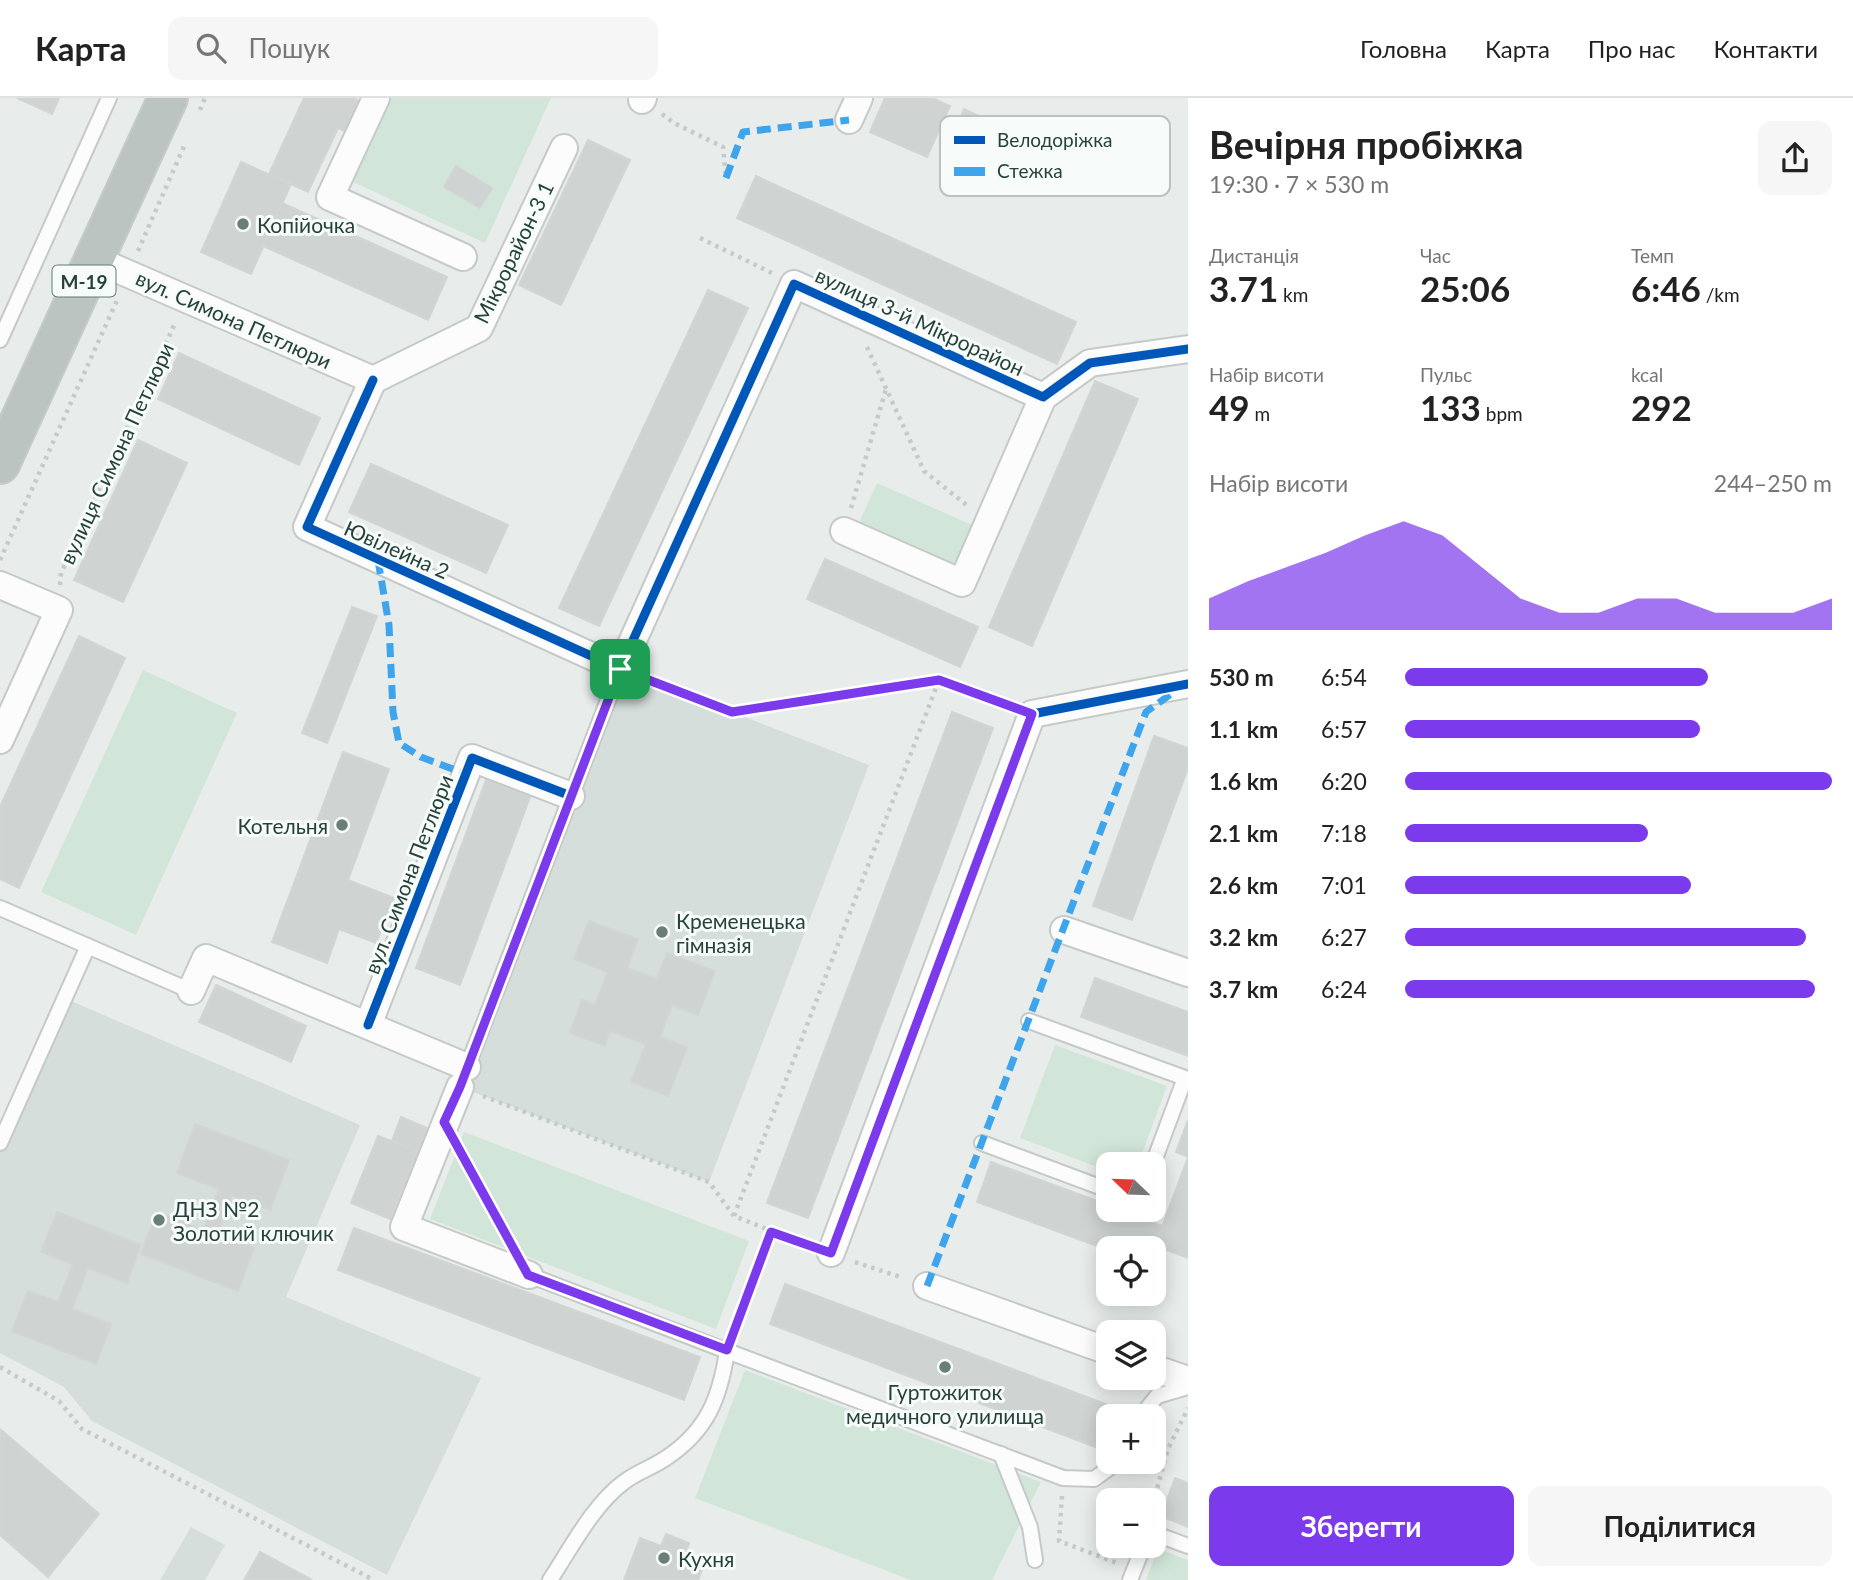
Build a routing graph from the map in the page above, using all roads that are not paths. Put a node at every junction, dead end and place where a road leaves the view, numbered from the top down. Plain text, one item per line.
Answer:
1 (109, 98) edge
2 (376, 98) edge
3 (184, 104) edge
4 (564, 148) dead end
5 (463, 257) dead end
6 (94, 259) junction
7 (0, 340) edge
8 (1188, 349) edge
9 (373, 380) junction
10 (1044, 397) junction
11 (0, 464) edge
12 (844, 531) road end
13 (0, 585) edge
14 (620, 669) junction
15 (1188, 684) edge
16 (0, 740) edge
17 (571, 796) junction
18 (0, 908) edge
19 (1065, 930) dead end
20 (88, 946) junction
21 (1188, 973) edge
22 (191, 991) joint
23 (1029, 1021) dead end
24 (368, 1025) junction
25 (464, 1077) junction
26 (0, 1143) edge
27 (982, 1143) dead end
28 (1158, 1152) edge
29 (1096, 1186) edge
30 (831, 1253) road end
31 (528, 1275) joint
32 (927, 1286) road end
33 (1096, 1347) edge
34 (727, 1350) junction
35 (1166, 1372) edge
36 (1188, 1380) edge
37 (1188, 1387) edge
38 (1150, 1404) edge
39 (1001, 1454) junction
40 (1101, 1474) edge
41 (1166, 1538) edge
42 (1188, 1546) edge
43 (1139, 1558) edge
44 (1035, 1560) dead end
45 (1132, 1575) edge
46 (550, 1580) edge

1 - 7 lane
2 - 5 street
3 - 6 highway, М-19
4 - 9 street, Мікрорайон-3 1
6 - 9 street, вул. Симона Петлюри
6 - 11 highway, М-19
8 - 10 street, вулиця 3-й Мікрорайон
9 - 14 street, Ювілейна 2
10 - 12 street
10 - 14 street, вулиця 3-й Мікрорайон
13 - 16 street
14 - 17 lane
15 - 30 street
17 - 24 street, вул. Симона Петлюри
17 - 25 lane
18 - 20 lane
19 - 21 street
20 - 22 lane
20 - 26 lane
22 - 24 street
23 - 28 lane
24 - 25 street
25 - 31 street
27 - 29 lane
31 - 34 lane
32 - 33 street
34 - 39 lane
34 - 46 lane
35 - 36 street
37 - 38 lane
39 - 40 lane
39 - 44 lane
41 - 42 lane
43 - 45 lane

